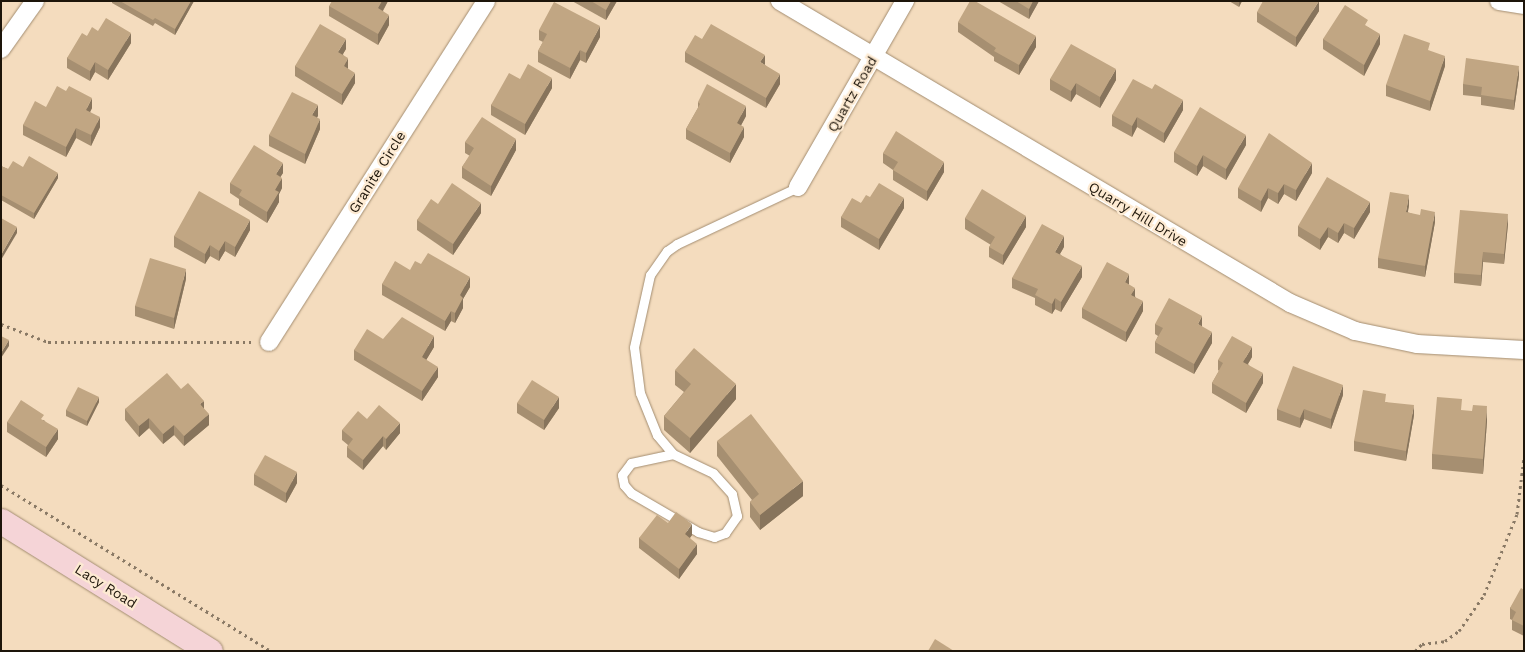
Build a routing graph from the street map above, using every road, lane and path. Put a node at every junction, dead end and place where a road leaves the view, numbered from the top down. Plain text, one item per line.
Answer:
1 (35, 1) edge
2 (486, 1) edge
3 (780, 1) edge
4 (906, 1) edge
5 (1499, 1) edge
6 (1524, 5) edge
7 (1, 49) edge
8 (873, 57) junction
9 (798, 187) joint
10 (1, 324) edge
11 (269, 342) joint
12 (1524, 350) edge
13 (673, 454) junction
14 (1524, 457) edge
15 (1, 485) edge
16 (1, 521) edge
17 (210, 651) edge
18 (271, 651) edge
19 (1414, 651) edge

1 - 7 street
2 - 11 street, Granite Circle
3 - 8 street, Quarry Hill Drive
4 - 8 street, Quartz Road
5 - 6 street
8 - 9 street, Quartz Road
8 - 12 street, Quarry Hill Drive
9 - 13 lane
10 - 11 path
13 - 13 lane
14 - 19 path
15 - 18 path
16 - 17 main road, Lacy Road

